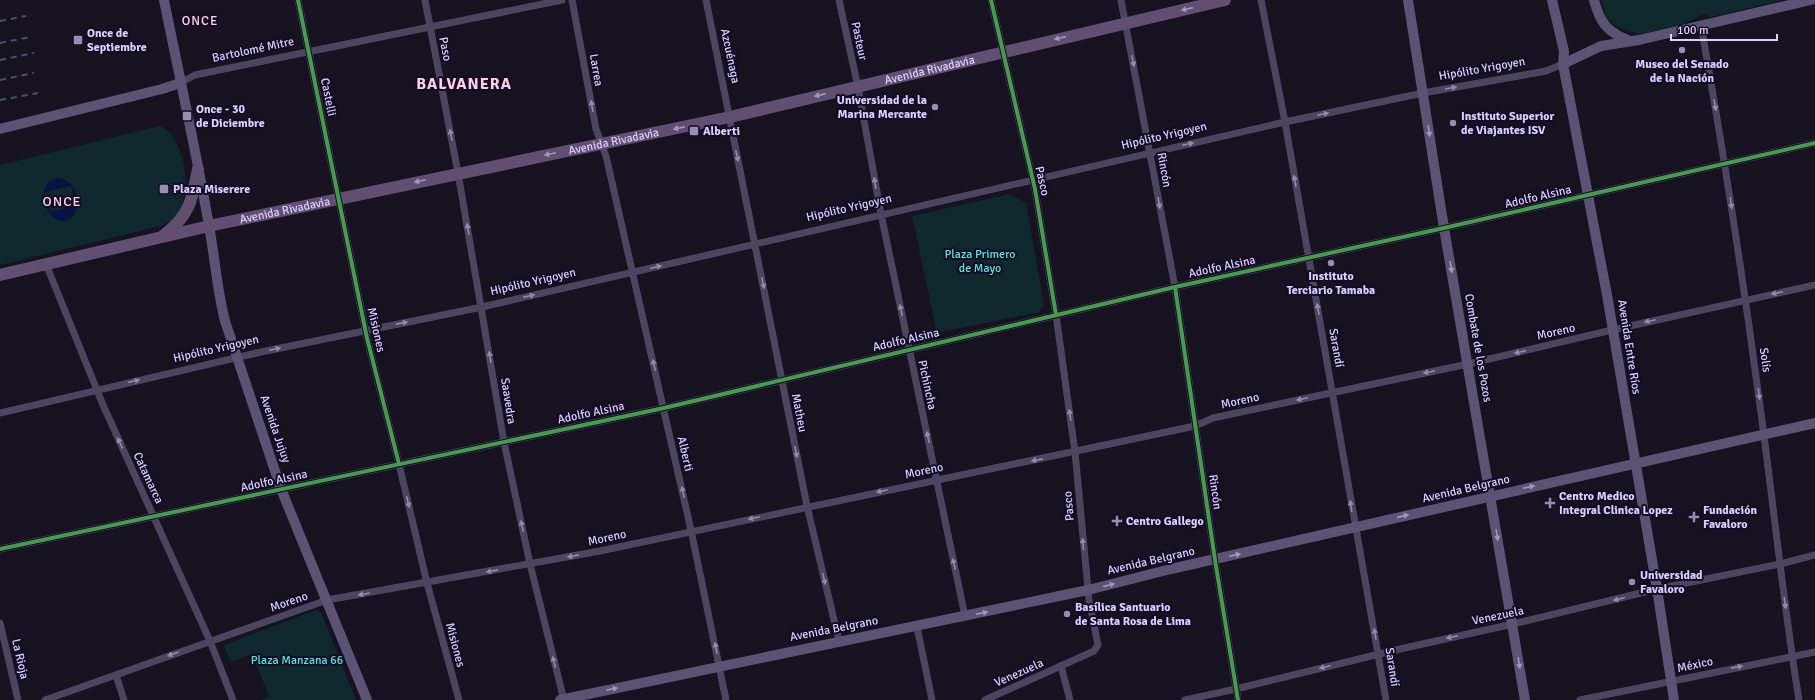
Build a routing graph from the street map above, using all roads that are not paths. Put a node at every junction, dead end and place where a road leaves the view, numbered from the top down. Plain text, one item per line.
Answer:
1 (164, 0) edge
2 (298, 0) edge
3 (425, 0) edge
4 (562, 0) edge
5 (572, 0) edge
6 (706, 0) edge
7 (839, 0) edge
8 (992, 0) edge
9 (1121, 0) edge
10 (1225, 0) edge
11 (1261, 0) edge
12 (1408, 0) edge
13 (1552, 0) edge
14 (1594, 0) edge
15 (1811, 0) edge
16 (1126, 23) junction
17 (1701, 25) junction
18 (430, 27) junction
19 (1631, 42) junction
20 (1004, 51) junction
21 (308, 52) junction
22 (1563, 64) junction
23 (180, 82) junction
24 (858, 86) junction
25 (1423, 93) junction
26 (730, 117) junction
27 (1285, 122) junction
28 (0, 129) edge
29 (1815, 143) edge
30 (601, 144) junction
31 (1150, 152) junction
32 (1726, 164) junction
33 (198, 169) junction
34 (458, 173) junction
35 (1032, 179) junction
36 (1589, 195) junction
37 (338, 199) junction
38 (881, 214) junction
39 (209, 226) junction
40 (1444, 228) junction
41 (162, 237) junction
42 (755, 243) junction
43 (1309, 258) junction
44 (46, 264) junction
45 (633, 273) junction
46 (0, 275) edge
47 (1815, 284) edge
48 (1175, 287) junction
49 (1745, 300) junction
50 (482, 307) junction
51 (1056, 315) junction
52 (365, 330) junction
53 (1612, 330) junction
54 (910, 350) junction
55 (237, 358) junction
56 (1468, 364) junction
57 (782, 380) junction
58 (96, 390) junction
59 (1332, 392) junction
60 (664, 408) junction
61 (0, 413) edge
62 (1815, 423) edge
63 (1195, 426) junction
64 (1764, 434) junction
65 (504, 442) junction
66 (1075, 452) junction
67 (1635, 463) junction
68 (399, 464) junction
69 (937, 480) junction
70 (281, 489) junction
71 (1491, 496) junction
72 (807, 506) junction
73 (154, 517) junction
74 (1355, 528) junction
75 (691, 530) junction
76 (0, 549) edge
77 (1815, 555) edge
78 (1215, 560) junction
79 (530, 564) junction
80 (1780, 564) junction
81 (427, 583) junction
82 (1088, 590) junction
83 (1657, 590) junction
84 (327, 600) junction
85 (965, 616) junction
86 (0, 623) edge
87 (1513, 624) junction
88 (916, 627) junction
89 (210, 641) junction
90 (839, 641) junction
91 (1815, 652) edge
92 (1378, 654) junction
93 (1792, 656) junction
94 (719, 666) junction
95 (1061, 666) junction
96 (116, 675) junction
97 (1672, 681) junction
98 (1236, 689) junction
99 (18, 700) edge
100 (45, 700) edge
101 (124, 700) edge
102 (233, 700) edge
103 (367, 700) edge
104 (459, 700) edge
105 (563, 700) edge
106 (726, 700) edge
107 (932, 700) edge
108 (985, 700) edge
109 (1070, 700) edge
110 (1185, 700) edge
111 (1238, 700) edge
112 (1386, 700) edge
113 (1525, 700) edge
114 (1580, 700) edge
115 (1674, 700) edge
116 (1799, 700) edge

1 - 23 main road, Avenida Jujuy
2 - 21 street, Castelli
3 - 18 street, Paso
4 - 18 street, Bartolomé Mitre
30 -> 5 street, Larrea
6 - 26 street, Azcuénaga
7 - 24 street, Pasteur
8 - 20 street, Pasco
9 - 16 street, Rincón
10 -> 16 main road, Avenida Rivadavia
11 - 27 street, Sarandí
12 - 25 main road, Combate de los Pozos
13 - 22 main road, Avenida Entre Ríos
14 - 19 main road
15 - 17 main road, Hipólito Yrigoyen
16 -> 20 main road, Avenida Rivadavia
16 -> 31 street, Rincón
17 - 19 main road, Hipólito Yrigoyen
17 -> 32 street, Solís
18 - 21 street, Bartolomé Mitre
34 -> 18 street, Paso
19 - 22 main road, Hipólito Yrigoyen
20 - 24 main road, Avenida Rivadavia
20 - 35 street, Pasco
21 - 23 street, Bartolomé Mitre
21 - 37 street, Castelli
25 -> 22 street, Hipólito Yrigoyen
22 - 36 main road, Avenida Entre Ríos
23 - 28 main road, Bartolomé Mitre
23 - 33 main road, Avenida Jujuy
24 -> 26 main road, Avenida Rivadavia
38 -> 24 street, Pichincha
27 -> 25 street, Hipólito Yrigoyen
25 -> 40 main road, Combate de los Pozos
26 -> 30 main road, Avenida Rivadavia
26 -> 42 street, Matheu
31 -> 27 street, Hipólito Yrigoyen
43 -> 27 street, Sarandí
29 - 32 street, Adolfo Alsina
30 -> 34 main road, Avenida Rivadavia
30 - 45 street, Alberti
31 - 35 street, Hipólito Yrigoyen
31 -> 48 street, Rincón
32 - 36 street, Adolfo Alsina
32 -> 49 street, Solís
33 - 39 main road, Avenida Jujuy
33 - 41 main road
34 -> 37 main road, Avenida Rivadavia
50 -> 34 street, Saavedra
35 - 38 street, Hipólito Yrigoyen
35 - 51 street, Pasco
36 - 40 street, Adolfo Alsina
36 - 53 main road, Avenida Entre Ríos
37 - 39 main road, Avenida Rivadavia
37 - 52 street, Misiones
38 - 42 street, Hipólito Yrigoyen
54 -> 38 street, Pichincha
39 - 41 main road, Avenida Rivadavia
39 - 55 main road, Avenida Jujuy
40 - 43 street, Adolfo Alsina
40 -> 56 main road, Combate de los Pozos
41 - 44 main road, Avenida Rivadavia
45 -> 42 street, Hipólito Yrigoyen
42 -> 57 street, Matheu
43 - 48 street, Adolfo Alsina
59 -> 43 street, Sarandí
44 - 46 main road, Avenida Rivadavia
44 - 58 street, Catamarca
50 -> 45 street, Hipólito Yrigoyen
60 -> 45 street, Alberti
47 -> 49 street, Moreno
48 - 51 street, Adolfo Alsina
48 - 63 street, Rincón
49 -> 53 street, Moreno
49 -> 64 street, Solís
52 -> 50 street, Hipólito Yrigoyen
65 -> 50 street, Saavedra
51 - 54 street, Adolfo Alsina
66 -> 51 street, Pasco
55 -> 52 street, Hipólito Yrigoyen
52 - 68 street, Misiones
53 -> 56 street, Moreno
53 - 67 main road, Avenida Entre Ríos
54 - 57 street, Adolfo Alsina
69 -> 54 street, Pichincha
58 -> 55 street, Hipólito Yrigoyen
55 - 70 main road, Avenida Jujuy
56 -> 59 street, Moreno
56 - 71 main road, Combate de los Pozos
57 - 60 street, Adolfo Alsina
57 -> 72 street, Matheu
58 - 61 street, Hipólito Yrigoyen
73 -> 58 street, Catamarca
59 -> 63 street, Moreno
74 -> 59 street, Sarandí
60 - 65 street, Adolfo Alsina
75 -> 60 street, Alberti
62 - 64 main road, Avenida Belgrano
63 - 66 street, Moreno
63 - 78 street, Rincón
64 - 67 main road, Avenida Belgrano
64 - 80 street, Solís
65 - 68 street, Adolfo Alsina
79 -> 65 street, Saavedra
66 -> 69 street, Moreno
82 -> 66 street, Pasco
71 -> 67 main road, Avenida Belgrano
67 - 83 main road, Avenida Entre Ríos
68 - 70 street, Adolfo Alsina
68 -> 81 street, Misiones
69 -> 72 street, Moreno
85 -> 69 street, Pichincha
70 - 73 street, Adolfo Alsina
70 - 84 main road, Avenida Jujuy
74 -> 71 main road, Avenida Belgrano
71 -> 87 main road, Combate de los Pozos
72 -> 75 street, Moreno
72 -> 90 street, Matheu
73 - 76 street, Adolfo Alsina
73 - 89 street, Catamarca
78 -> 74 main road, Avenida Belgrano
92 -> 74 street, Sarandí
75 -> 79 street, Moreno
94 -> 75 street, Alberti
77 - 80 street, Venezuela
82 -> 78 main road, Avenida Belgrano
78 - 98 street, Rincón
79 -> 81 street, Moreno
105 -> 79 street, Saavedra
80 - 83 street, Venezuela
80 -> 93 street, Solís
81 -> 84 street, Moreno
81 - 104 street, Misiones
85 -> 82 main road, Avenida Belgrano
82 - 95 street, Pasco
83 -> 87 street, Venezuela
83 - 97 main road, Avenida Entre Ríos
84 - 89 street, Moreno
84 - 103 main road, Avenida Jujuy
85 - 88 main road, Avenida Belgrano
86 - 99 street, La Rioja
87 -> 92 street, Venezuela
87 -> 113 main road, Combate de los Pozos
88 - 90 main road, Avenida Belgrano
88 - 107 street
89 -> 96 street, Moreno
89 - 102 street, Catamarca
90 - 94 main road, Avenida Belgrano
91 - 93 street, México
92 -> 98 street, Venezuela
92 - 112 street, Sarandí
97 -> 93 street, México
93 - 116 street, Solís
105 -> 94 main road, Avenida Belgrano
94 - 106 street, Alberti
95 - 108 street, Venezuela
95 - 109 street
96 - 100 street, Moreno
96 - 101 street
97 - 114 street, México
97 - 115 main road, Avenida Entre Ríos
98 - 110 street, Venezuela
98 - 111 street, Rincón

